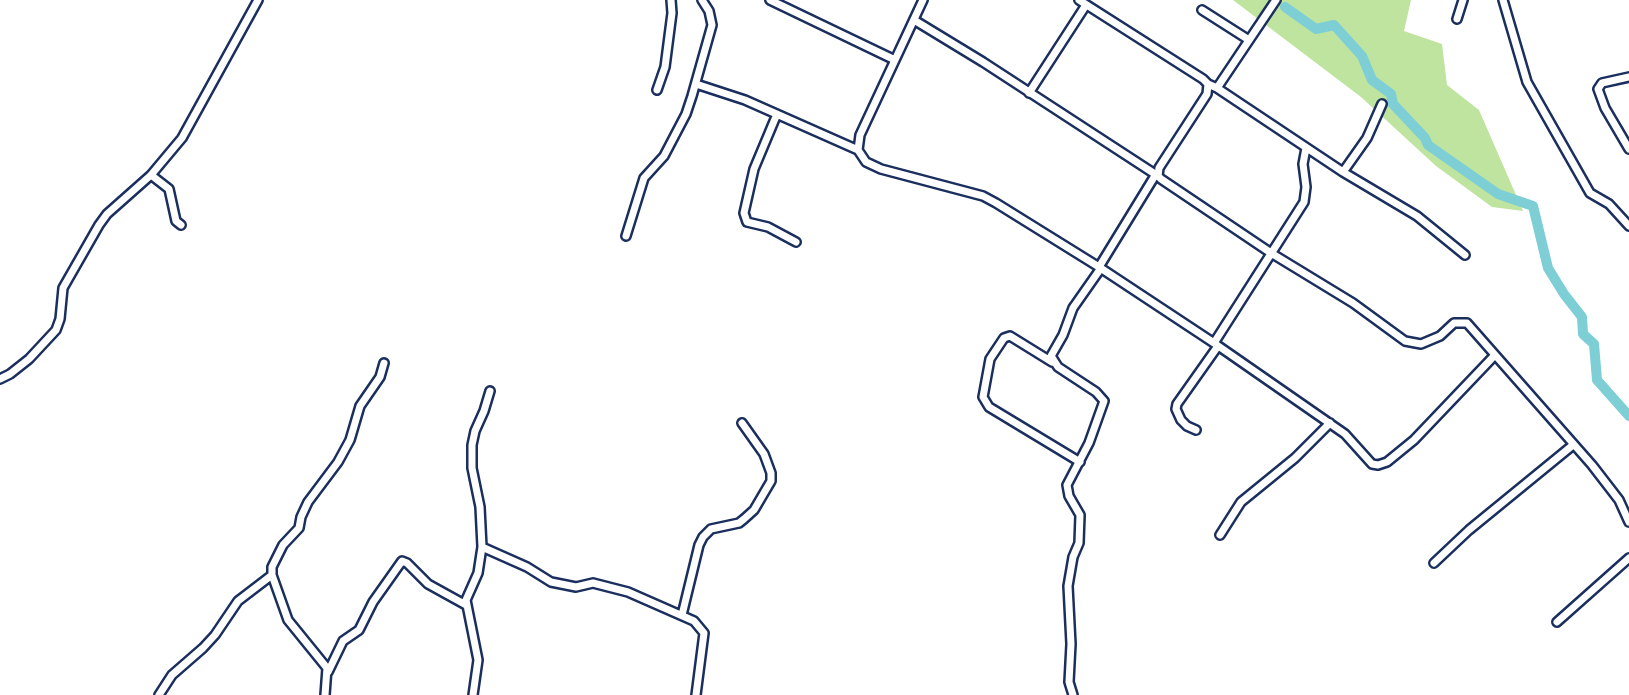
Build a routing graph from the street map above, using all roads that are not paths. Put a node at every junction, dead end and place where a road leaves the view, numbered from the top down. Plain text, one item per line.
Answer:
1 (258, 0) edge
2 (671, 0) edge
3 (702, 0) edge
4 (770, 0) edge
5 (923, 0) edge
6 (1079, 0) edge
7 (1276, 0) edge
8 (1463, 0) edge
9 (1503, 0) edge
10 (1086, 5) junction
11 (1202, 10) dead end
12 (1457, 19) dead end
13 (914, 20) junction
14 (1249, 40) junction
15 (895, 60) junction
16 (1629, 77) edge
17 (696, 83) junction
18 (1208, 84) junction
19 (1217, 88) junction
20 (657, 90) dead end
21 (1029, 93) junction
22 (1382, 104) dead end
23 (777, 114) junction
24 (1306, 148) junction
25 (1629, 149) edge
26 (858, 150) junction
27 (1343, 172) junction
28 (151, 175) junction
29 (1157, 175) junction
30 (181, 225) dead end
31 (1629, 226) edge
32 (626, 236) dead end
33 (796, 242) dead end
34 (1271, 253) junction
35 (1465, 255) dead end
36 (1100, 268) junction
37 (1216, 344) junction
38 (1495, 355) junction
39 (1052, 362) junction
40 (384, 363) dead end
41 (0, 379) edge
42 (490, 391) dead end
43 (743, 423) dead end
44 (1330, 423) junction
45 (1196, 430) dead end
46 (1573, 445) junction
47 (1080, 462) junction
48 (1629, 522) edge
49 (1220, 535) dead end
50 (482, 547) junction
51 (1629, 558) edge
52 (1434, 563) dead end
53 (272, 575) junction
54 (466, 605) junction
55 (682, 615) junction
56 (1557, 622) dead end
57 (328, 673) junction
58 (159, 695) edge
59 (325, 695) edge
60 (473, 695) edge
61 (696, 695) edge
62 (1073, 695) edge

1 - 28 street
2 - 20 street
3 - 17 street
4 - 15 street
5 - 13 street
6 - 10 street
7 - 14 street
8 - 12 street
9 - 31 street
10 - 18 street
10 - 21 street
11 - 14 street
13 - 15 street
13 - 21 street
14 - 19 street
15 - 26 street
16 - 25 street
17 - 23 street
17 - 32 street
18 - 19 street
18 - 29 street
19 - 24 street
21 - 29 street
22 - 27 street
23 - 26 street
23 - 33 street
24 - 27 street
24 - 34 street
26 - 36 street
27 - 35 street
28 - 30 street
28 - 41 street
29 - 34 street
29 - 36 street
34 - 37 street
34 - 38 street
36 - 37 street
36 - 39 street
37 - 44 street
37 - 45 street
38 - 44 street
38 - 46 street
39 - 47 street
39 - 47 street
40 - 53 street
42 - 50 street
43 - 55 street
44 - 49 street
46 - 48 street
46 - 52 street
47 - 62 street
50 - 54 street
50 - 55 street
51 - 56 street
53 - 57 street
53 - 58 street
54 - 57 street
54 - 60 street
55 - 61 street
57 - 59 street

